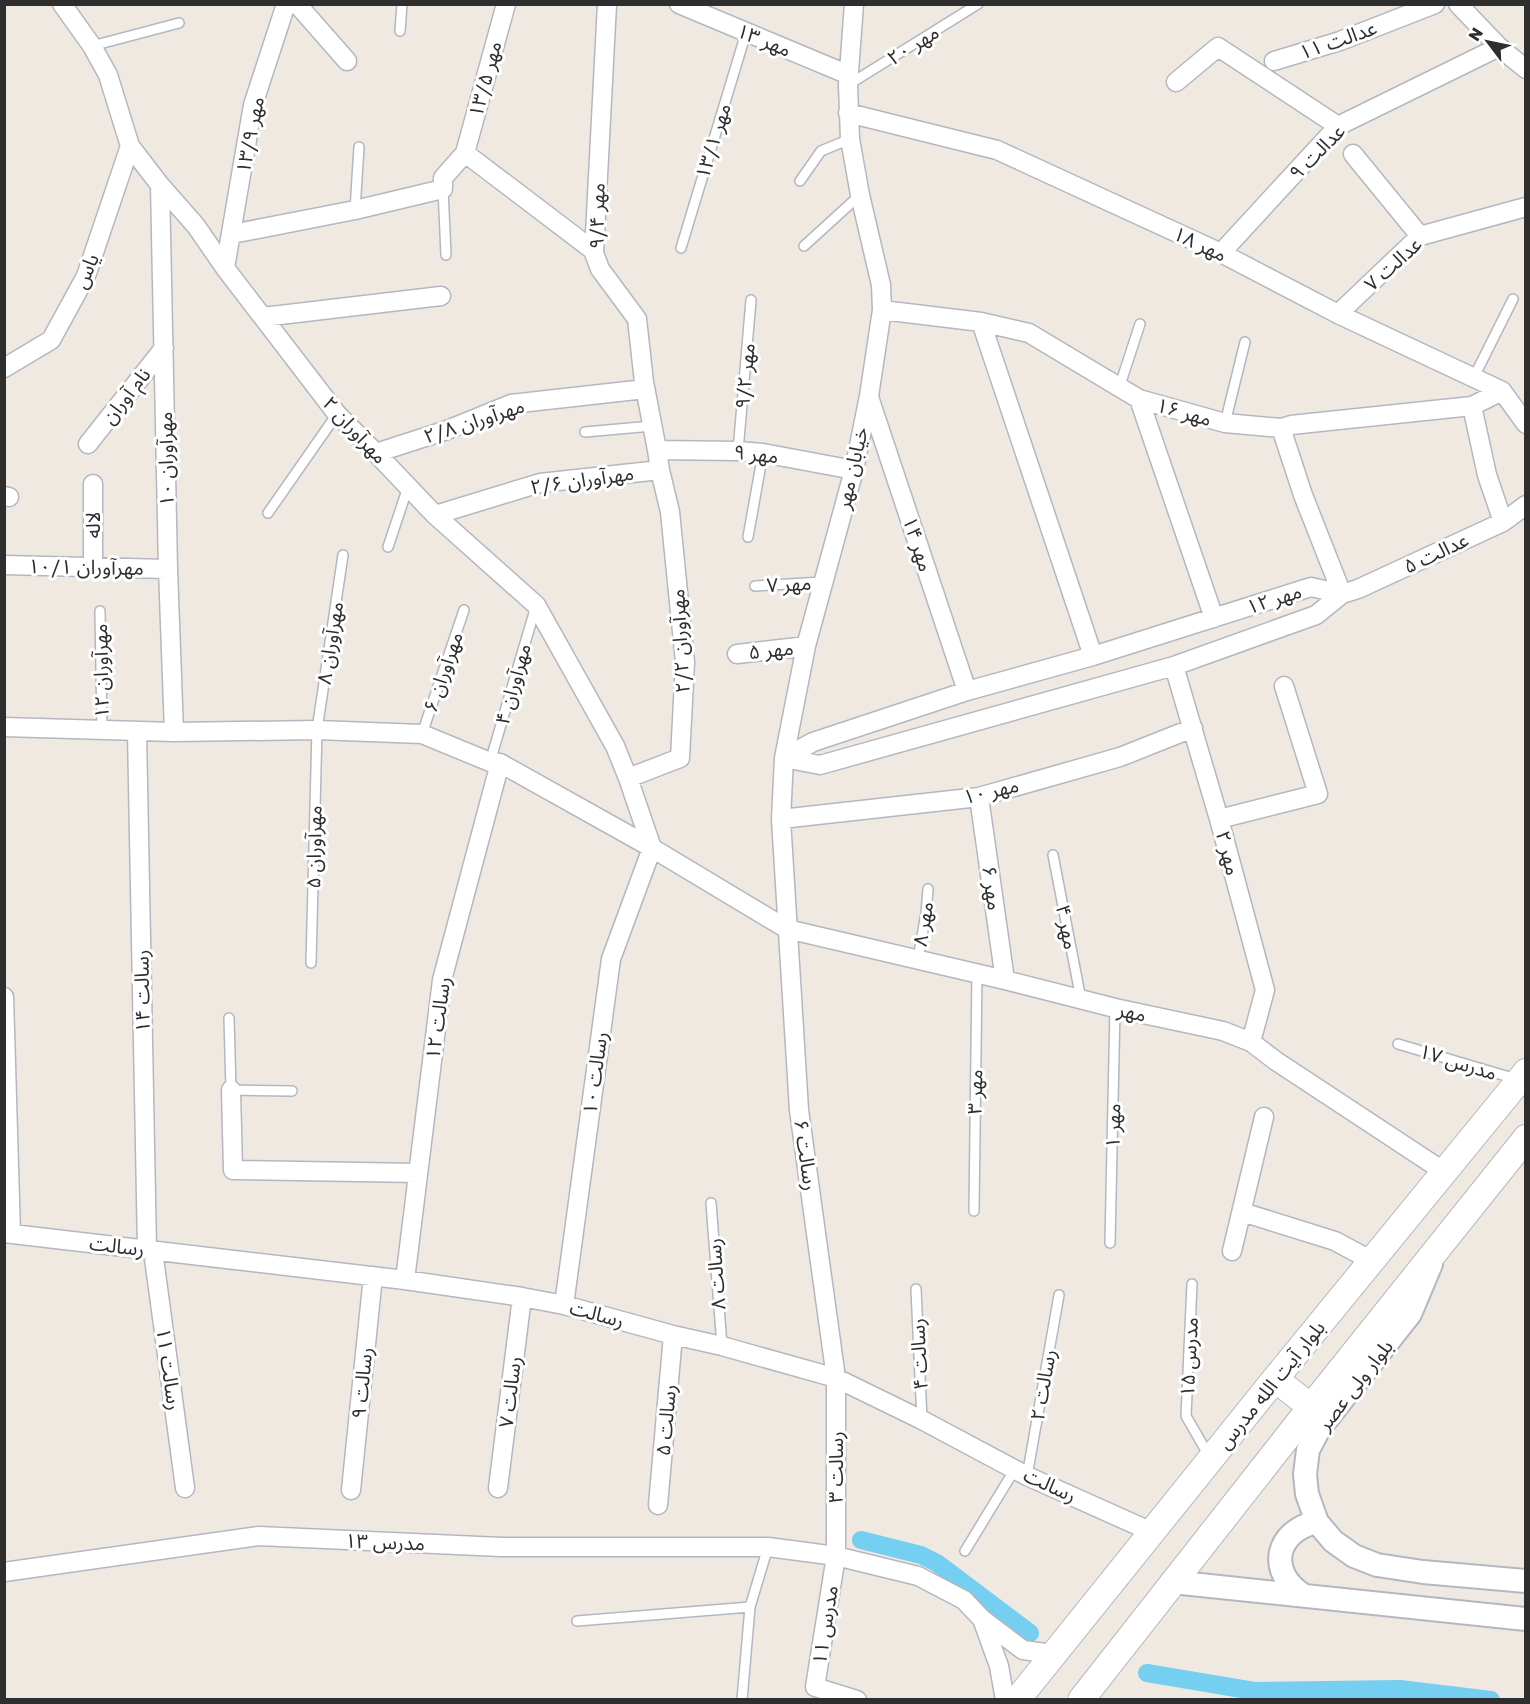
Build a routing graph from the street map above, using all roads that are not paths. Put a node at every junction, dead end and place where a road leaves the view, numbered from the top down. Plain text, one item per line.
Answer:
1 (62, 4) edge
2 (285, 4) edge
3 (297, 4) edge
4 (402, 4) edge
5 (506, 4) edge
6 (607, 4) edge
7 (679, 4) edge
8 (854, 4) edge
9 (978, 4) edge
10 (1435, 4) edge
11 (1458, 4) edge
12 (179, 23) dead end
13 (400, 31) dead end
14 (746, 33) junction
15 (92, 45) junction
16 (1499, 47) junction
17 (347, 60) dead end
18 (1274, 62) dead end
19 (1526, 69) edge
20 (848, 80) junction
21 (1176, 82) dead end
22 (848, 113) junction
23 (1338, 126) junction
24 (850, 139) junction
25 (130, 147) junction
26 (358, 147) dead end
27 (465, 153) junction
28 (1353, 154) dead end
29 (800, 182) dead end
30 (160, 185) junction
31 (443, 189) junction
32 (860, 195) junction
33 (1526, 207) edge
34 (355, 210) junction
35 (232, 234) junction
36 (1420, 236) junction
37 (804, 246) dead end
38 (681, 248) dead end
39 (594, 250) junction
40 (1221, 253) junction
41 (446, 255) dead end
42 (225, 268) junction
43 (441, 296) dead end
44 (1513, 299) dead end
45 (751, 300) dead end
46 (882, 310) junction
47 (1338, 314) junction
48 (263, 317) junction
49 (981, 322) junction
50 (1140, 324) dead end
51 (1245, 342) dead end
52 (164, 348) junction
53 (4, 368) edge
54 (1474, 377) junction
55 (1119, 388) junction
56 (645, 389) junction
57 (1502, 391) junction
58 (869, 396) junction
59 (1139, 399) junction
60 (1472, 406) junction
61 (337, 414) junction
62 (1225, 423) junction
63 (1526, 424) edge
64 (652, 426) junction
65 (1281, 428) junction
66 (585, 432) dead end
67 (88, 444) dead end
68 (657, 450) junction
69 (738, 451) junction
70 (376, 453) junction
71 (763, 453) junction
72 (660, 470) junction
73 (854, 470) junction
74 (93, 484) dead end
75 (408, 487) junction
76 (1526, 505) edge
77 (268, 513) dead end
78 (435, 515) junction
79 (1503, 522) junction
80 (748, 537) dead end
81 (388, 547) dead end
82 (343, 555) dead end
83 (4, 565) edge
84 (93, 567) junction
85 (168, 569) junction
86 (823, 582) junction
87 (755, 586) dead end
88 (1342, 594) junction
89 (536, 605) junction
90 (464, 610) dead end
91 (100, 611) dead end
92 (1214, 618) junction
93 (1127, 644) junction
94 (806, 646) junction
95 (737, 654) dead end
96 (1093, 656) junction
97 (1174, 666) junction
98 (1137, 676) junction
99 (1284, 686) dead end
100 (967, 691) junction
101 (4, 727) edge
102 (1193, 728) junction
103 (316, 730) junction
104 (102, 731) junction
105 (137, 732) junction
106 (174, 732) junction
107 (422, 734) junction
108 (784, 758) junction
109 (495, 762) junction
110 (628, 778) junction
111 (979, 796) junction
112 (781, 819) junction
113 (1219, 819) junction
114 (652, 848) junction
115 (1053, 855) dead end
116 (928, 889) dead end
117 (787, 929) junction
118 (918, 959) junction
119 (311, 963) dead end
120 (977, 973) junction
121 (1005, 980) junction
122 (4, 997) edge
123 (1081, 999) junction
124 (1115, 1008) junction
125 (230, 1017) dead end
126 (1251, 1042) junction
127 (1398, 1044) dead end
128 (1522, 1076) edge
129 (231, 1090) junction
130 (292, 1091) dead end
131 (1264, 1116) dead end
132 (1525, 1139) edge
133 (1443, 1171) junction
134 (418, 1173) junction
135 (711, 1203) dead end
136 (974, 1210) dead end
137 (1242, 1212) junction
138 (8, 1233) edge
139 (1110, 1243) dead end
140 (1438, 1247) junction
141 (150, 1250) junction
142 (1232, 1251) dead end
143 (1372, 1261) junction
144 (373, 1276) junction
145 (405, 1280) junction
146 (1192, 1284) dead end
147 (916, 1289) dead end
148 (1059, 1295) dead end
149 (522, 1297) junction
150 (564, 1305) junction
151 (673, 1335) junction
152 (722, 1346) junction
153 (836, 1378) junction
154 (1275, 1379) junction
155 (1311, 1407) junction
156 (922, 1420) junction
157 (1211, 1459) junction
158 (1021, 1472) junction
159 (185, 1488) dead end
160 (498, 1488) dead end
161 (351, 1490) dead end
162 (658, 1505) dead end
163 (1317, 1522) junction
164 (1152, 1532) junction
165 (768, 1547) junction
166 (965, 1551) dead end
167 (836, 1556) junction
168 (4, 1572) edge
169 (1526, 1581) edge
170 (1172, 1582) junction
171 (1303, 1595) junction
172 (750, 1606) junction
173 (982, 1619) junction
174 (1526, 1619) edge
175 (577, 1621) dead end
176 (1053, 1654) junction
177 (742, 1700) edge
178 (857, 1700) edge
179 (1005, 1700) edge
180 (1017, 1700) edge
181 (1081, 1700) edge

1 - 15 street, مهرآوران ۲
2 - 35 street, مهر ۱۳/۹
3 - 17 street
4 - 13 lane
5 - 27 street, مهر ۱۳/۵
6 - 39 street, مهر ۹/۴
7 - 14 street, مهر ۱۳
8 - 20 street, خیابان مهر
9 - 20 lane, مهر ۲۰
10 - 18 street, عدالت ۱۱
11 - 16 street
12 - 15 lane
14 - 20 street, مهر ۱۳
14 - 38 lane, مهر ۱۳/۱
15 - 25 street, مهرآوران ۲
16 - 19 street
16 - 23 street, عدالت ۹
20 - 22 street, خیابان مهر
21 - 23 street
22 - 24 street, خیابان مهر
22 - 40 street, مهر ۱۸
23 - 40 street, عدالت ۹
24 - 29 lane
24 - 32 street, خیابان مهر
25 - 30 street, مهرآوران ۲
25 - 53 street, یاس
26 - 34 lane
27 - 31 street
27 - 39 street
28 - 36 street
30 - 42 street, مهرآوران ۲
30 - 52 street, مهرآوران ۱۰
31 - 34 street
31 - 41 lane
32 - 37 lane
32 - 46 street, خیابان مهر
33 - 36 street, عدالت ۷
34 - 35 street
35 - 42 street, مهر ۱۳/۹
36 - 47 street, عدالت ۷
39 - 56 street, مهر ۹/۴
40 - 47 street, مهر ۱۸
42 - 48 street, مهرآوران ۲
43 - 48 street
44 - 54 lane
45 - 69 lane, مهر ۹/۲
46 - 49 street, مهر ۱۶
46 - 58 street, خیابان مهر
47 - 54 street, مهر ۱۸
48 - 61 street, مهرآوران ۲
49 - 55 street, مهر ۱۶
49 - 96 street
50 - 55 lane
51 - 62 lane
52 - 67 street, نام آوران
52 - 85 street, مهرآوران ۱۰
54 - 57 street, مهر ۱۸
55 - 59 street, مهر ۱۶
56 - 64 street, مهر ۹/۴
56 - 70 street, مهرآوران ۲/۸
57 - 60 street, مهر ۱۶
57 - 63 street, مهر ۱۸
58 - 73 street, خیابان مهر
58 - 100 street, مهر ۱۴
59 - 62 street, مهر ۱۶
59 - 92 street
60 - 65 street, مهر ۱۶
60 - 79 street
61 - 70 street, مهرآوران ۲
61 - 77 lane
62 - 65 street, مهر ۱۶
64 - 66 lane
64 - 68 street, مهر ۹/۴
65 - 88 street
68 - 69 street, مهر ۹
68 - 72 street, مهر ۹/۴
69 - 71 street, مهر ۹
70 - 75 street, مهرآوران ۲
71 - 73 street, مهر ۹
71 - 80 lane
72 - 78 street, مهرآوران ۲/۶
72 - 110 street, مهرآوران ۲/۲
73 - 86 street, خیابان مهر
74 - 84 street, لاله
75 - 78 street, مهرآوران ۲
75 - 81 lane
76 - 79 street, عدالت ۵
78 - 89 street, مهرآوران ۲
79 - 88 street, عدالت ۵
82 - 103 lane, مهرآوران ۸
83 - 84 street, مهرآوران ۱۰/۱
84 - 85 street, مهرآوران ۱۰/۱
85 - 106 street, مهرآوران ۱۰
86 - 87 lane, مهر ۷
86 - 94 street, خیابان مهر
88 - 92 street, مهر ۱۲
88 - 97 street, مهر ۱۲
89 - 109 lane, مهرآوران ۴
89 - 110 street, مهرآوران ۲
90 - 107 lane, مهرآوران ۶
91 - 104 lane, مهرآوران ۱۲
92 - 93 street, مهر ۱۲
93 - 96 street, مهر ۱۲
93 - 98 street
94 - 95 street, مهر ۵
94 - 108 street, خیابان مهر
96 - 100 street, مهر ۱۲
97 - 98 street, مهر ۱۲
97 - 102 street, مهر ۲
98 - 108 street, مهر ۱۲
99 - 113 street
100 - 108 street, مهر ۱۲
101 - 104 street
102 - 111 street, مهر ۱۰
102 - 113 street, مهر ۲
103 - 106 street
103 - 107 street
103 - 119 lane, مهرآوران ۵
104 - 105 street
105 - 106 street
105 - 141 street, رسالت ۱۴
107 - 109 street, مهر
108 - 112 street, خیابان مهر
109 - 114 street, مهر
109 - 134 street, رسالت ۱۲
110 - 114 street, مهرآوران ۲
111 - 112 street, مهر ۱۰
111 - 121 street, مهر ۶
112 - 117 street, خیابان مهر
113 - 126 street, مهر ۲
114 - 117 street, مهر
114 - 150 street, رسالت ۱۰
115 - 123 lane, مهر ۴
116 - 118 lane, مهر ۸
117 - 118 street, مهر
117 - 153 street, رسالت ۶
118 - 120 street, مهر
120 - 121 street, مهر
120 - 136 lane, مهر ۳
121 - 123 street, مهر
122 - 138 street
123 - 124 street, مهر
124 - 126 street, مهر
124 - 139 lane, مهر ۱
125 - 129 lane
126 - 133 street, مهر
127 - 128 lane, مدرس ۱۷
128 - 133 main road, بلوار آیت الله مدرس
129 - 130 lane
129 - 134 street
131 - 137 street
132 - 140 main road
133 - 143 main road, بلوار آیت الله مدرس
134 - 145 street, رسالت ۱۲
135 - 152 lane, رسالت ۸
137 - 142 street
137 - 143 street
138 - 141 street, رسالت
140 - 155 main road
140 - 163 street, بلوار ولی عصر
141 - 144 street, رسالت
141 - 159 street, رسالت ۱۱
143 - 154 main road, بلوار آیت الله مدرس
144 - 145 street, رسالت
144 - 161 street, رسالت ۹
145 - 149 street, رسالت
146 - 157 lane, مدرس ۱۵
147 - 156 lane, رسالت ۴
148 - 158 lane, رسالت ۲
149 - 150 street, رسالت
149 - 160 street, رسالت ۷
150 - 151 street, رسالت
151 - 152 street, رسالت
151 - 162 street, رسالت ۵
152 - 153 street, رسالت
153 - 156 street, رسالت
153 - 167 street, رسالت ۳
154 - 155 main road
154 - 157 main road, بلوار آیت الله مدرس
155 - 170 main road
156 - 158 street, رسالت
157 - 164 main road, بلوار آیت الله مدرس
158 - 164 street, رسالت
158 - 166 lane
163 - 169 street, بلوار ولی عصر
163 - 171 street
164 - 176 main road, بلوار آیت الله مدرس
165 - 167 street, مدرس ۱۳
165 - 168 street, مدرس ۱۳
165 - 172 lane
167 - 173 street, مدرس ۱۳
167 - 178 street, مدرس ۱۱
170 - 171 street
170 - 181 main road
171 - 174 street
172 - 175 lane
172 - 177 lane
173 - 176 street, مدرس ۱۳
173 - 179 street
176 - 180 main road, بلوار آیت الله مدرس

